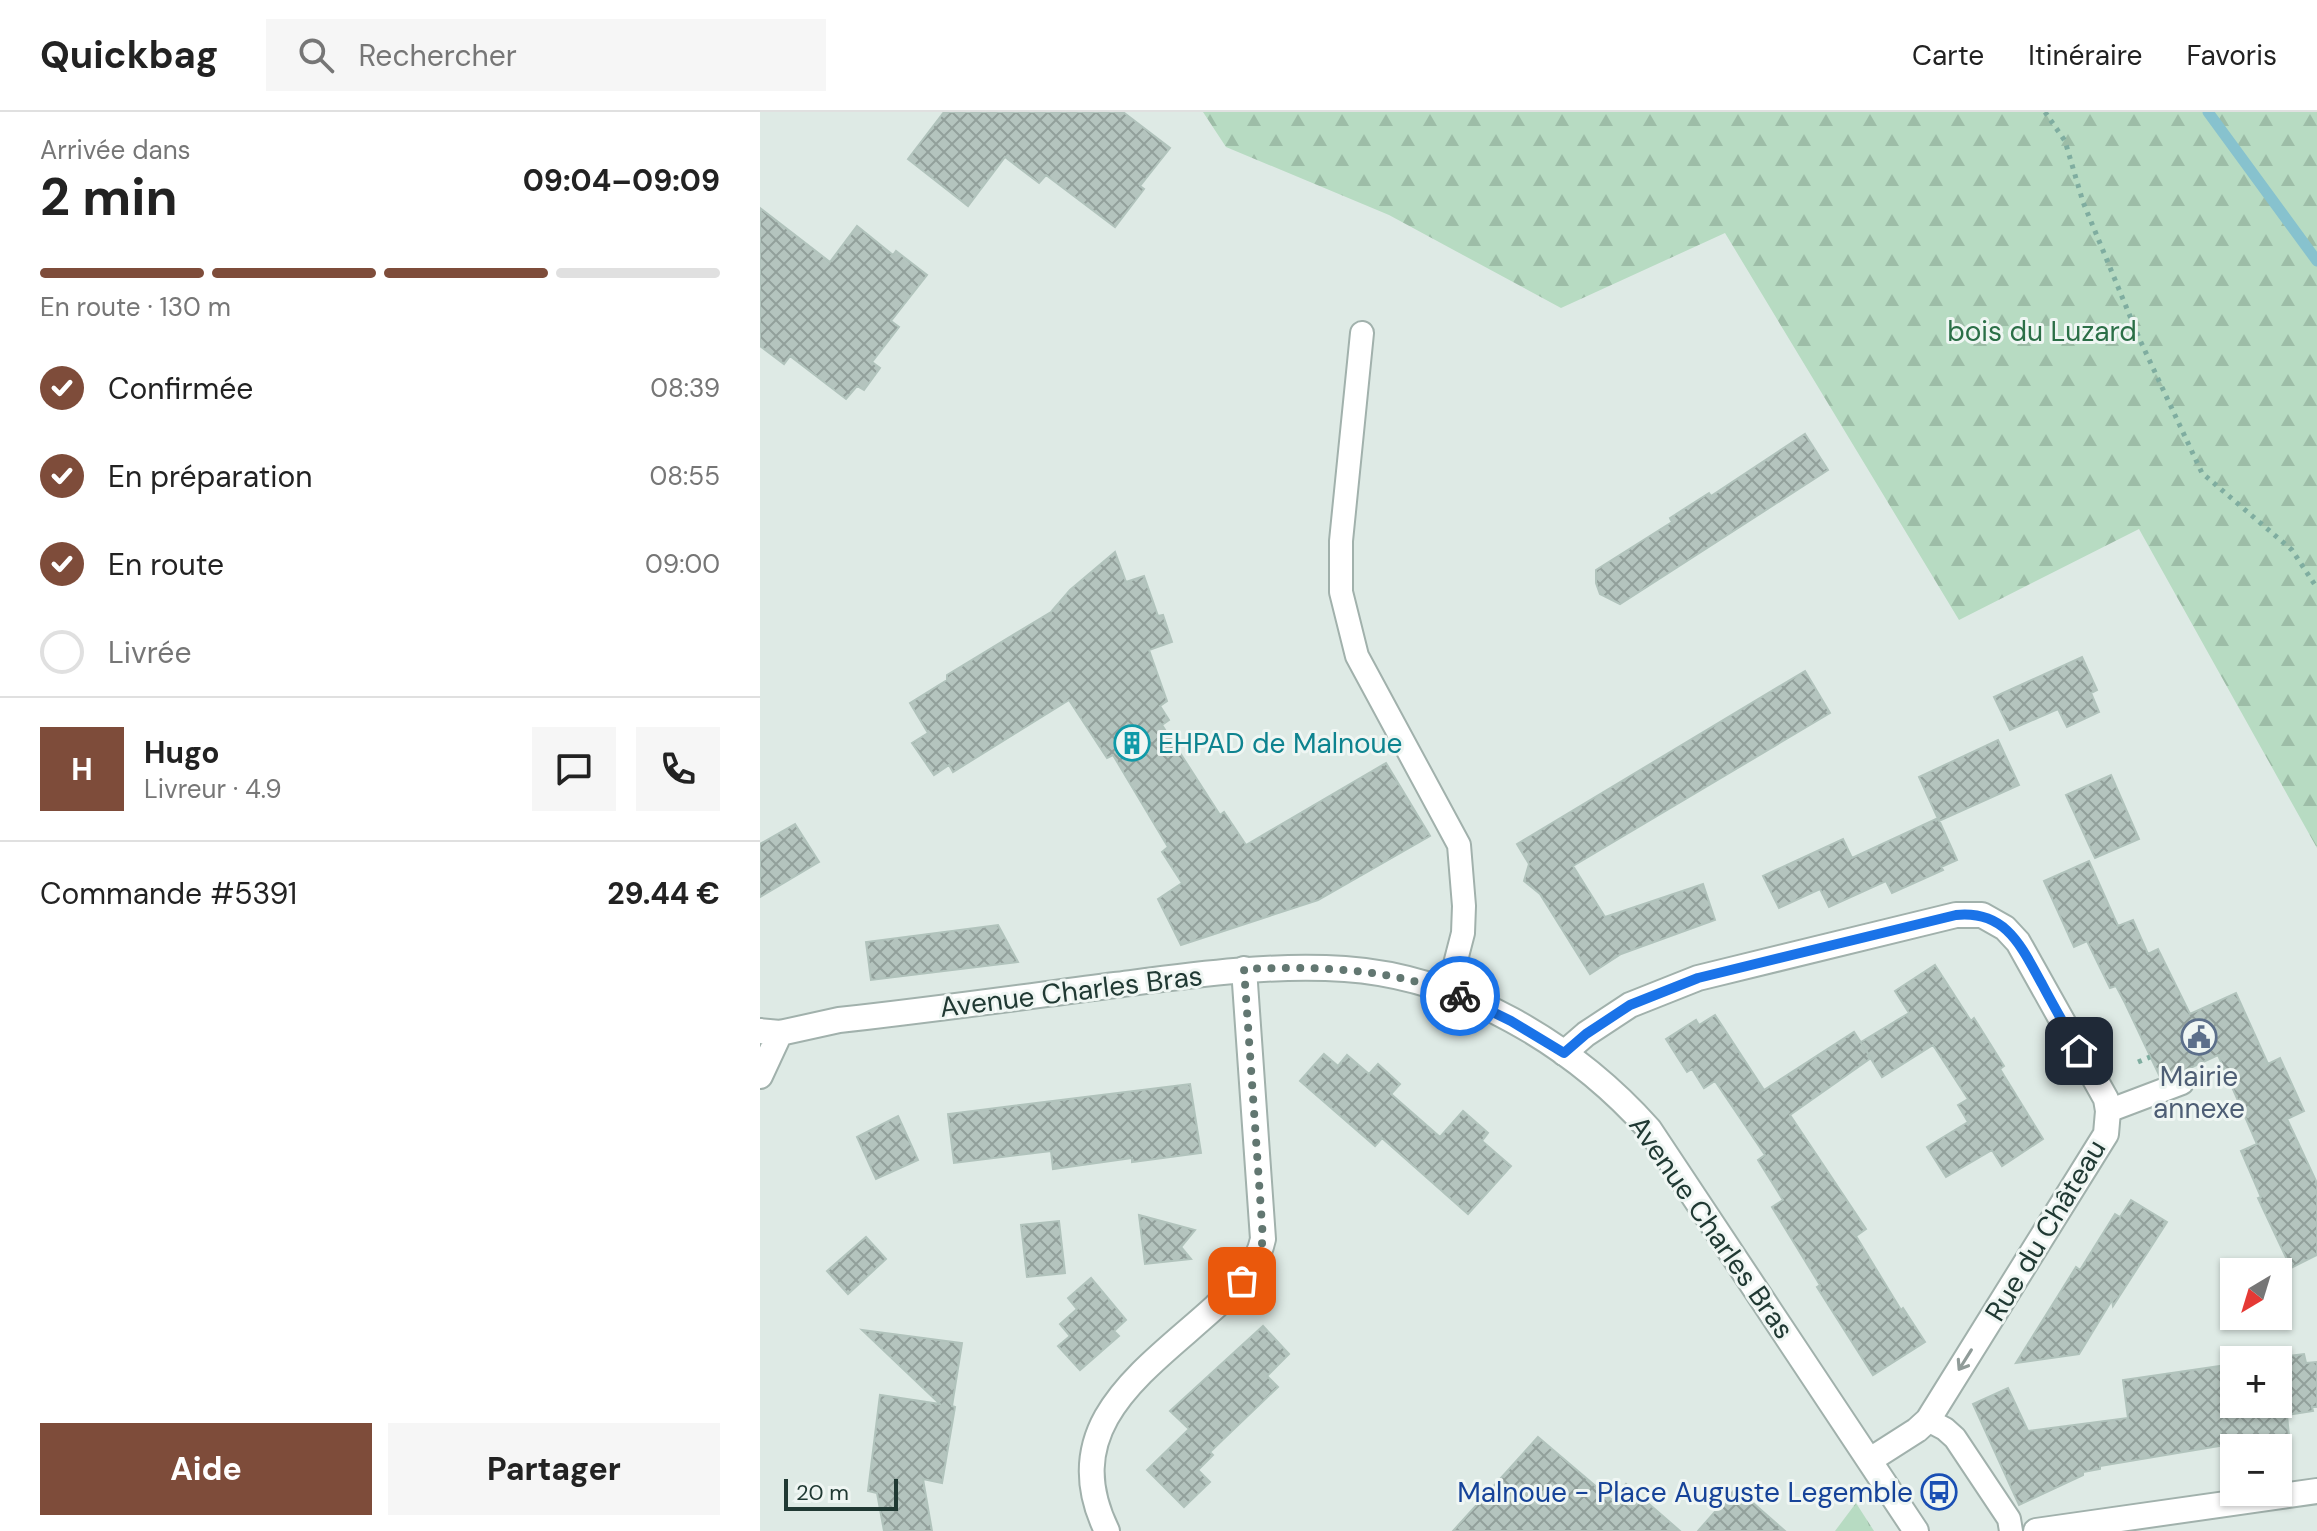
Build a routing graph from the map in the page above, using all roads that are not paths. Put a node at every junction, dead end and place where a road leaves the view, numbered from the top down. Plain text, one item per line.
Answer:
1 (1362, 333) dead end
2 (1244, 969) junction
3 (1448, 991) junction
4 (770, 1032) edge
5 (1564, 1053) junction
6 (760, 1076) edge
7 (2182, 1083) dead end
8 (2108, 1111) junction
9 (1928, 1420) junction
10 (1870, 1460) junction
11 (2317, 1491) edge
12 (1107, 1531) edge
13 (1916, 1531) edge
14 (2011, 1531) edge
15 (2036, 1531) edge

1 - 3 lane
2 - 3 street, Avenue Charles Bras
2 - 4 street, Avenue Charles Bras
2 - 12 street
3 - 5 street, Avenue Charles Bras
4 - 6 street
5 - 8 street, Rue du Château
5 - 10 street, Avenue Charles Bras
7 - 8 lane
8 -> 9 street, Rue du Château
9 - 10 street, Rue du Château
9 - 14 lane
10 - 13 street, Avenue Charles Bras
11 - 15 street

